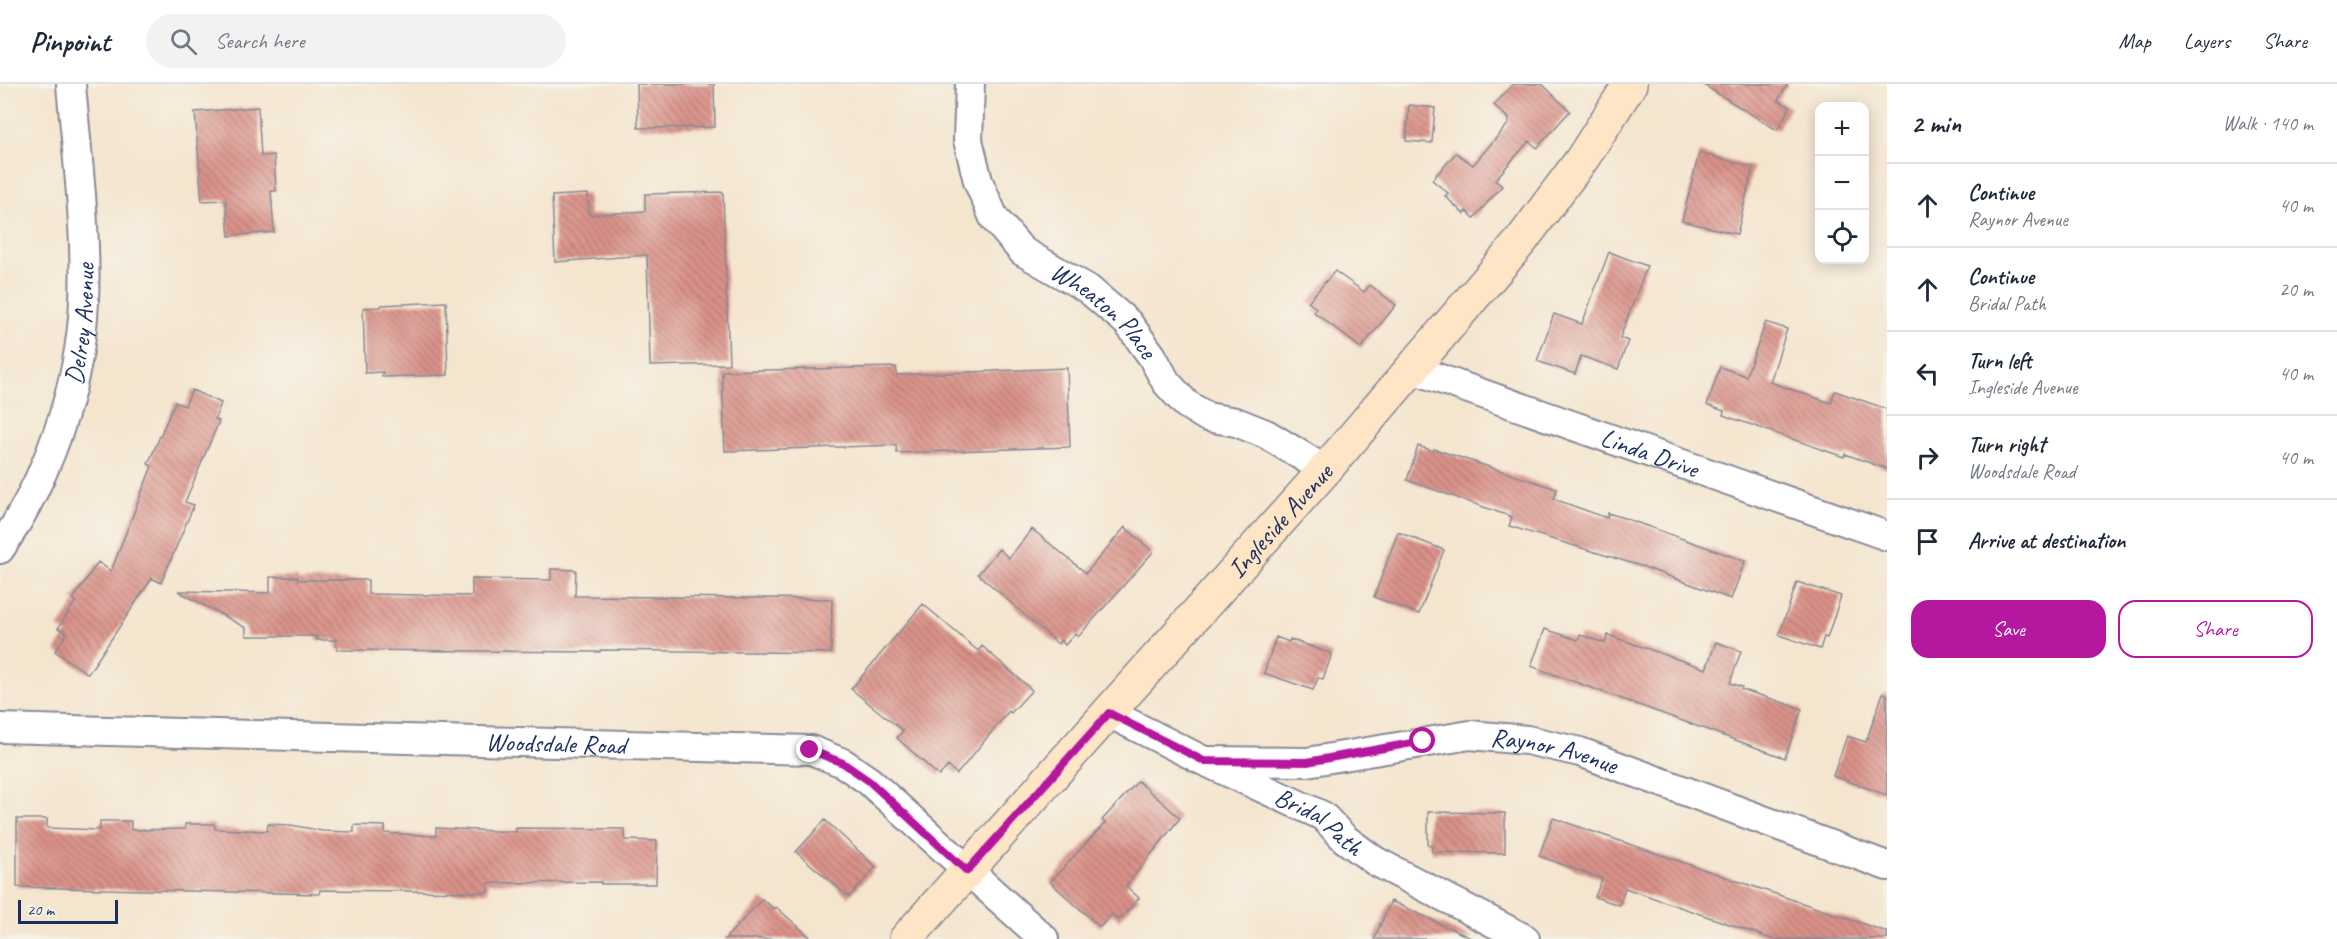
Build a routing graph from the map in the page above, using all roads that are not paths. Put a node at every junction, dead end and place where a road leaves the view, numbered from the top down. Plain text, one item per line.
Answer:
1 (71, 84) edge
2 (970, 84) edge
3 (1630, 84) edge
4 (1412, 369) junction
5 (1324, 470) junction
6 (1887, 536) edge
7 (0, 549) edge
8 (1109, 713) junction
9 (0, 728) edge
10 (1204, 761) junction
11 (1887, 866) edge
12 (967, 871) junction
13 (906, 939) edge
14 (1044, 939) edge
15 (1525, 939) edge

1 - 7 street, Delrey Avenue
2 - 5 street, Wheaton Place
3 - 4 main road, Ingleside Avenue
4 - 5 main road, Ingleside Avenue
4 - 6 street, Linda Drive
5 - 8 main road, Ingleside Avenue
8 - 10 street, Bridal Path
8 - 12 main road, Ingleside Avenue
9 - 12 street, Woodsdale Road
10 - 11 street, Raynor Avenue
10 - 15 street, Bridal Path
12 - 13 main road, Ingleside Avenue
12 - 14 street, Woodsdale Road

